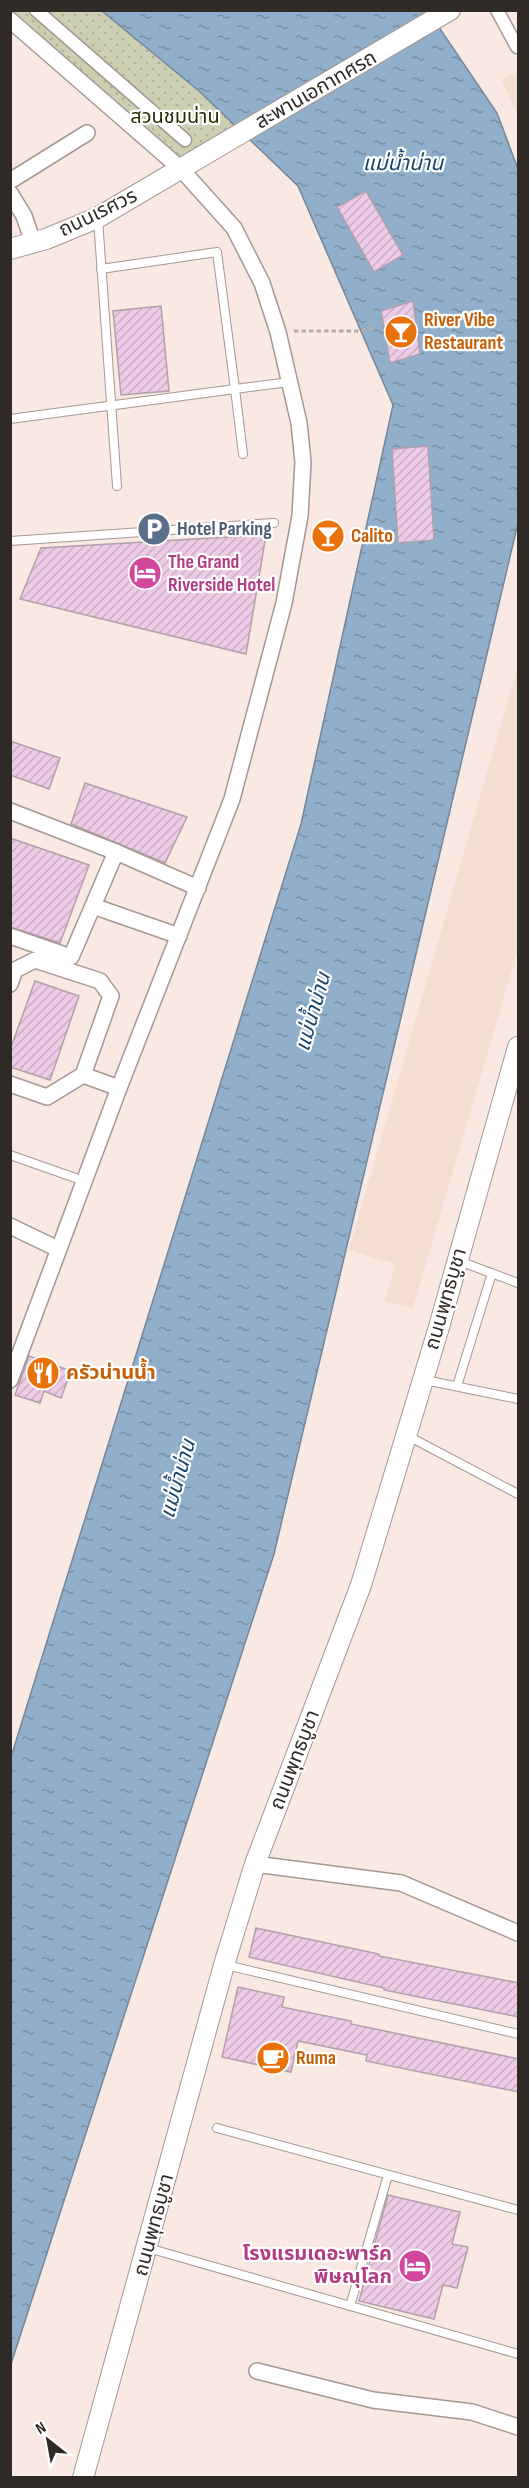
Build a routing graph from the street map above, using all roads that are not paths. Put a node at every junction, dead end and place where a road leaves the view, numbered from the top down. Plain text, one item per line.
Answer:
1 (36, 10) edge
2 (450, 10) edge
3 (497, 10) edge
4 (10, 20) edge
5 (517, 47) dead end
6 (87, 133) dead end
7 (185, 140) dead end
8 (181, 169) junction
9 (10, 181) edge
10 (10, 193) edge
11 (98, 218) junction
12 (33, 242) junction
13 (10, 249) edge
14 (101, 269) junction
15 (290, 382) junction
16 (235, 389) junction
17 (112, 406) junction
18 (10, 419) edge
19 (243, 454) dead end
20 (117, 486) dead end
21 (274, 523) dead end
22 (10, 541) edge
23 (10, 811) edge
24 (116, 852) junction
25 (198, 888) junction
26 (93, 906) junction
27 (10, 936) edge
28 (179, 936) junction
29 (10, 984) edge
30 (519, 1047) edge
31 (83, 1075) junction
32 (10, 1084) edge
33 (118, 1088) junction
34 (10, 1155) edge
35 (84, 1181) junction
36 (10, 1226) edge
37 (58, 1249) junction
38 (458, 1261) junction
39 (492, 1273) junction
40 (519, 1283) edge
41 (423, 1379) junction
42 (10, 1380) edge
43 (458, 1386) junction
44 (519, 1399) edge
45 (407, 1435) junction
46 (519, 1494) edge
47 (255, 1864) junction
48 (519, 1933) edge
49 (224, 1965) junction
50 (519, 2034) edge
51 (217, 2128) dead end
52 (388, 2175) junction
53 (519, 2210) edge
54 (148, 2248) junction
55 (350, 2306) junction
56 (519, 2354) edge
57 (257, 2371) dead end
58 (519, 2427) edge
59 (83, 2478) edge

1 - 7 street
2 - 8 street, สะพานเอกาทศรถ
3 - 5 street
4 - 8 street
6 - 9 street
8 - 11 street, ถนนเรศวร
8 - 15 street
10 - 12 street
11 - 12 street, ถนนเรศวร
11 - 14 lane
12 - 13 street, ถนนเรศวร
14 - 16 lane
14 - 17 lane
15 - 16 lane
15 - 25 street
16 - 17 lane
16 - 19 lane
17 - 18 lane
17 - 20 lane
21 - 22 lane
23 - 24 street
24 - 25 street
24 - 26 street
25 - 28 street
26 - 27 street
26 - 28 street
28 - 33 street
29 - 31 street
30 - 38 street, ถนนพุทธบูชา
31 - 32 street
31 - 33 street
33 - 35 street
34 - 35 lane
35 - 37 street
36 - 37 street
37 - 42 street
38 - 39 lane
38 - 41 street, ถนนพุทธบูชา
39 - 40 lane
39 - 43 lane
41 - 43 lane
41 - 45 street, ถนนพุทธบูชา
43 - 44 lane
45 - 46 lane
45 - 47 street, ถนนพุทธบูชา
47 - 48 street
47 - 49 street, ถนนพุทธบูชา
49 - 50 lane
49 - 54 street, ถนนพุทธบูชา
51 - 52 lane
52 - 53 lane
52 - 55 lane
54 - 55 lane
54 - 59 street, ถนนพุทธบูชา
55 - 56 lane
57 - 58 street

